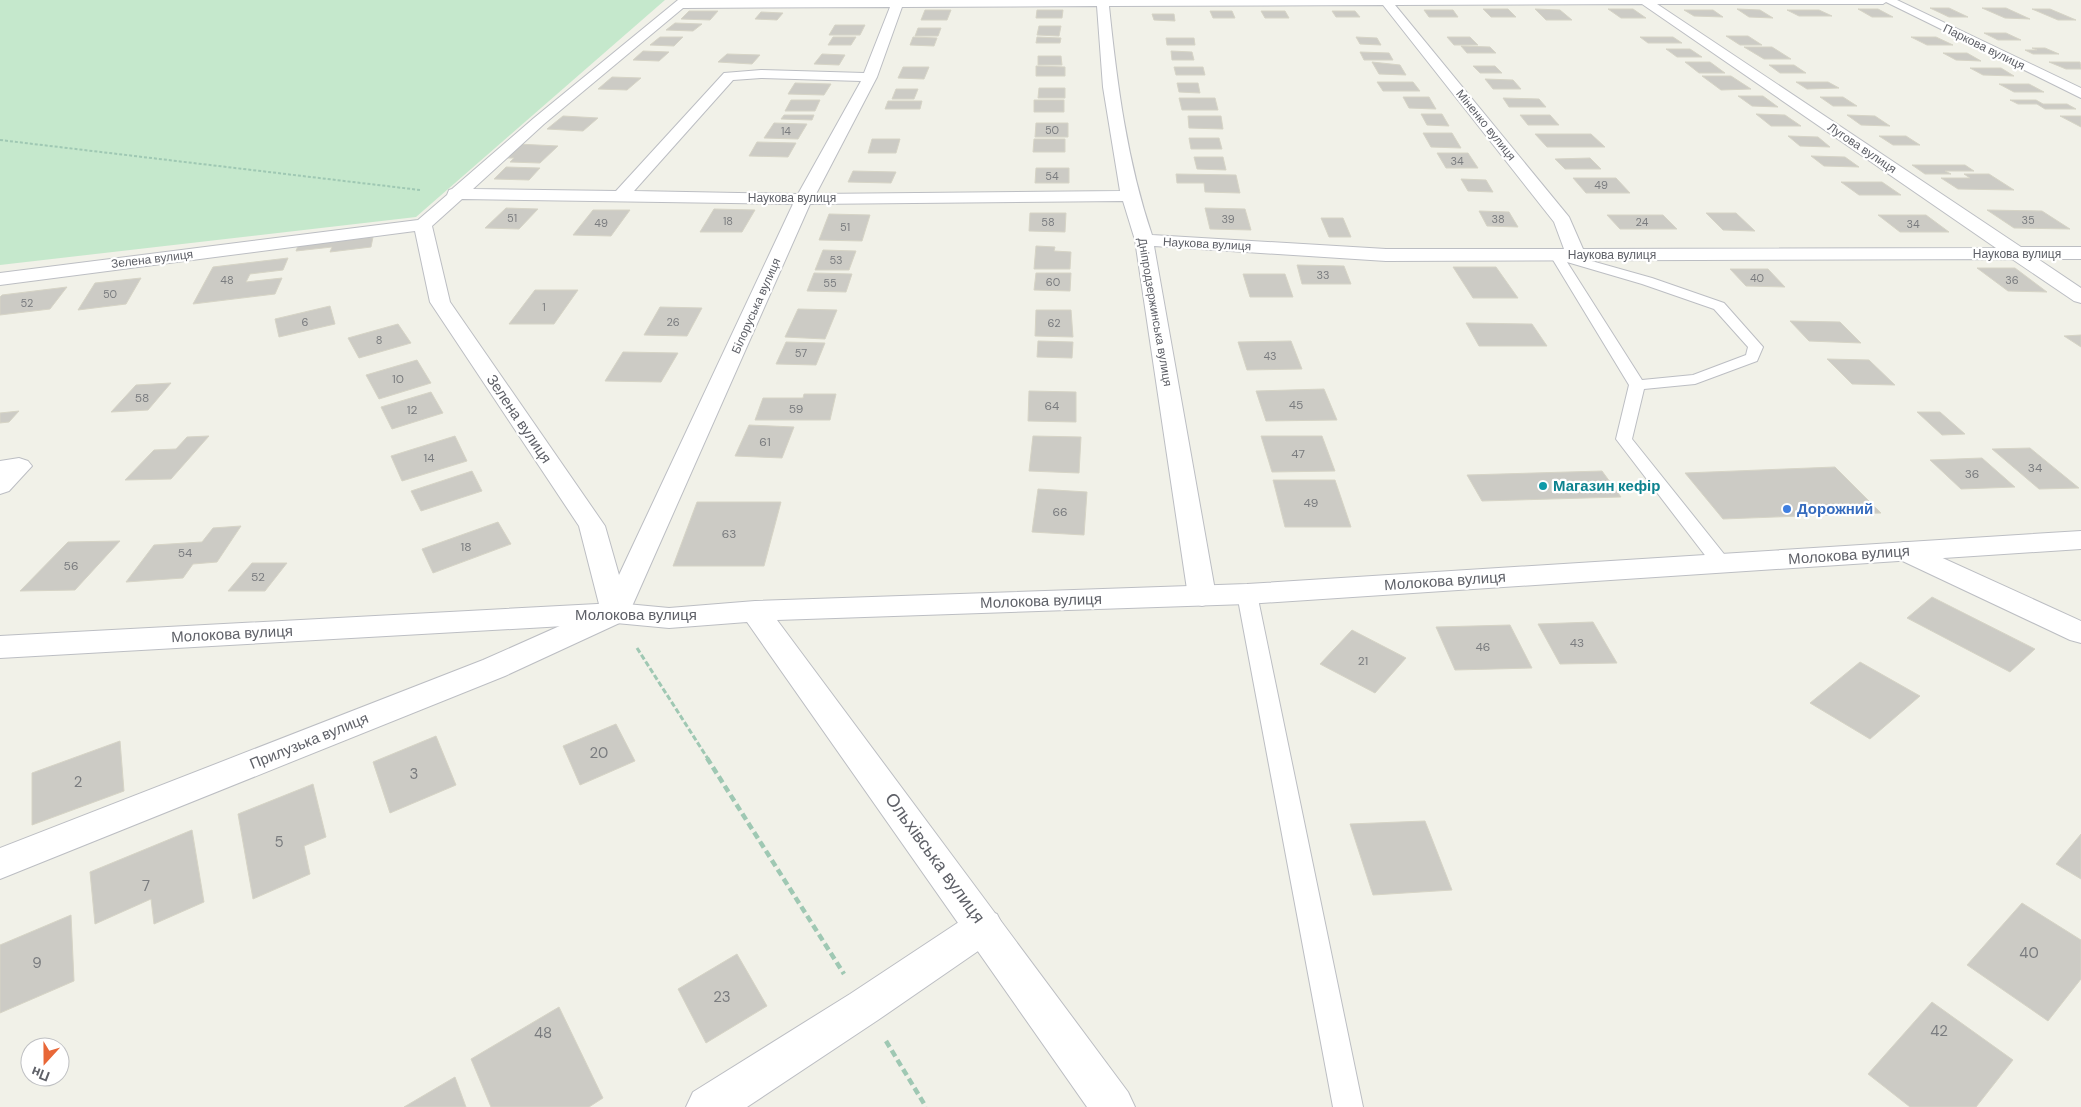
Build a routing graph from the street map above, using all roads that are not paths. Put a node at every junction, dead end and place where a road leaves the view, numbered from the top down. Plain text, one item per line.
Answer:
1 (1644, 0) edge
2 (1883, 0) edge
3 (1888, 0) edge
4 (899, 1) edge
5 (1102, 1) edge
6 (1386, 1) edge
7 (683, 2) edge
8 (870, 76) junction
9 (2081, 94) edge
10 (455, 194) junction
11 (621, 196) junction
12 (1130, 196) junction
13 (804, 198) junction
14 (424, 225) junction
15 (1144, 240) junction
16 (2081, 253) edge
17 (2018, 254) junction
18 (1556, 255) junction
19 (1576, 255) junction
20 (0, 278) edge
21 (2081, 297) edge
22 (1637, 385) junction
23 (0, 469) edge
24 (0, 486) edge
25 (2081, 540) edge
26 (1904, 551) junction
27 (1721, 563) junction
28 (1247, 594) junction
29 (1202, 596) junction
30 (755, 611) junction
31 (616, 613) junction
32 (2081, 633) edge
33 (0, 647) edge
34 (0, 864) edge
35 (984, 926) junction
36 (708, 1107) edge
37 (1113, 1107) edge
38 (1348, 1107) edge

1 - 2 street
1 - 6 street
1 - 17 street, Лугова вулиця
3 - 9 street, Паркова вулиця
4 - 5 street
4 - 7 street
4 - 8 street, Білоруська вулиця
5 - 6 street
5 - 12 street, Дніпродзержинська вулиця
6 - 19 street, Міненко вулиця
7 - 10 street
8 - 11 street
8 - 13 street, Білоруська вулиця
10 - 11 street, Наукова вулиця
10 - 14 street
11 - 13 street, Наукова вулиця
12 - 13 street, Наукова вулиця
12 - 15 street, Дніпродзержинська вулиця
13 - 31 street, Білоруська вулиця
14 - 20 street, Зелена вулиця
14 - 31 street, Зелена вулиця
15 - 18 street, Наукова вулиця
15 - 29 street, Дніпродзержинська вулиця
16 - 17 street, Наукова вулиця
17 - 19 street, Наукова вулиця
17 - 21 street, Лугова вулиця
18 - 19 street, Наукова вулиця
18 - 22 lane
18 - 22 lane
22 - 27 lane
23 - 24 street
25 - 26 street, Молокова вулиця
26 - 27 street, Молокова вулиця
26 - 32 street
27 - 28 street, Молокова вулиця
28 - 29 street, Молокова вулиця
28 - 38 lane
29 - 30 street, Молокова вулиця
30 - 31 street, Молокова вулиця
30 - 35 street, Ольхівська вулиця
31 - 33 street, Молокова вулиця
31 - 34 street, Прилузька вулиця
35 - 36 street
35 - 37 street, Ольхівська вулиця

